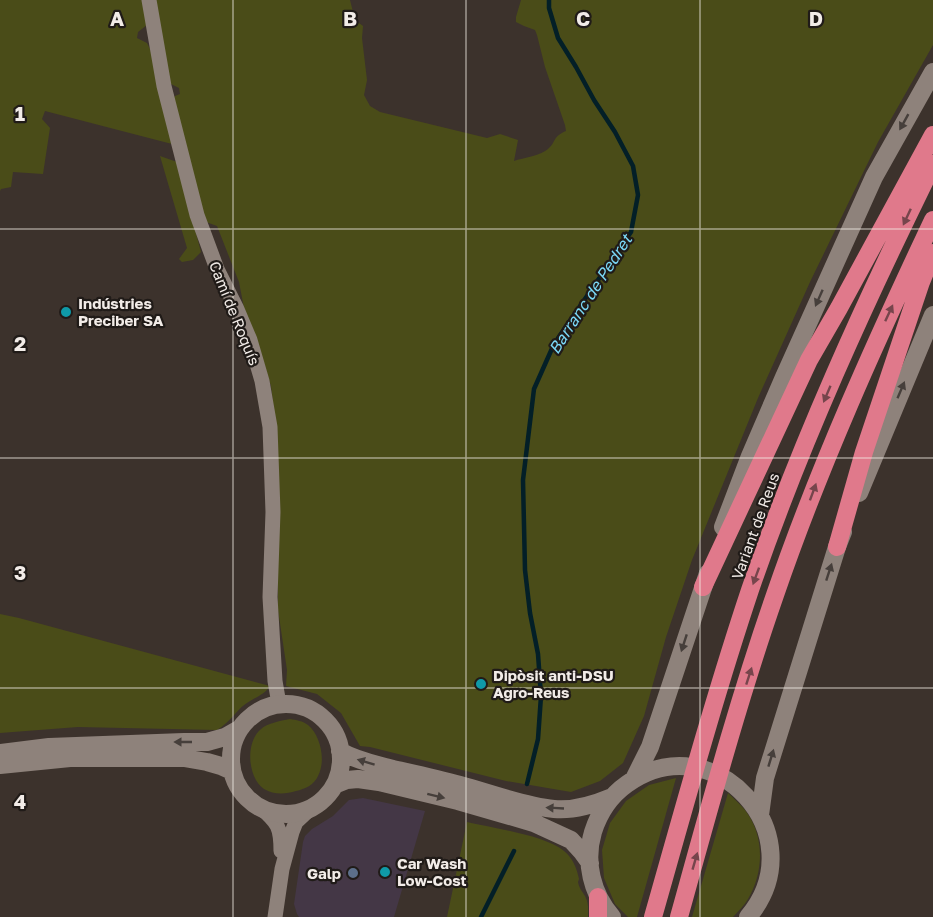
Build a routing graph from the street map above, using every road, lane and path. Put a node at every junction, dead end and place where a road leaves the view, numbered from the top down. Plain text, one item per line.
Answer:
1 (149, 0) edge
2 (933, 72) edge
3 (933, 135) edge
4 (933, 164) edge
5 (933, 220) edge
6 (933, 253) edge
7 (933, 315) edge
8 (837, 547) junction
9 (703, 587) junction
10 (279, 704) junction
11 (239, 729) junction
12 (340, 752) junction
13 (0, 753) edge
14 (0, 765) edge
15 (232, 771) junction
16 (634, 779) junction
17 (337, 784) junction
18 (612, 797) junction
19 (260, 807) junction
20 (311, 808) junction
21 (760, 815) junction
22 (590, 863) junction
23 (282, 869) junction
24 (598, 897) junction
25 (654, 911) edge
26 (680, 915) edge
27 (275, 917) edge
28 (598, 917) edge
29 (612, 917) edge
30 (748, 917) edge

1 - 10 street, Camí de Roquís
2 -> 9 street
3 - 9 highway
4 -> 25 highway, Variant de Reus
26 -> 5 highway
6 - 8 highway
8 -> 7 street
21 -> 8 street
9 -> 16 street
10 - 11 street
10 - 12 street
11 -> 13 street
11 - 15 street
12 - 17 street
18 -> 12 street
14 - 15 street
15 - 19 street
16 - 18 street
16 - 21 street
17 - 20 street
17 -> 22 street
18 - 22 street
19 - 20 street
19 - 23 street
20 - 23 street
21 - 30 street
22 - 24 street
23 - 27 street
24 - 28 highway
24 - 29 street

